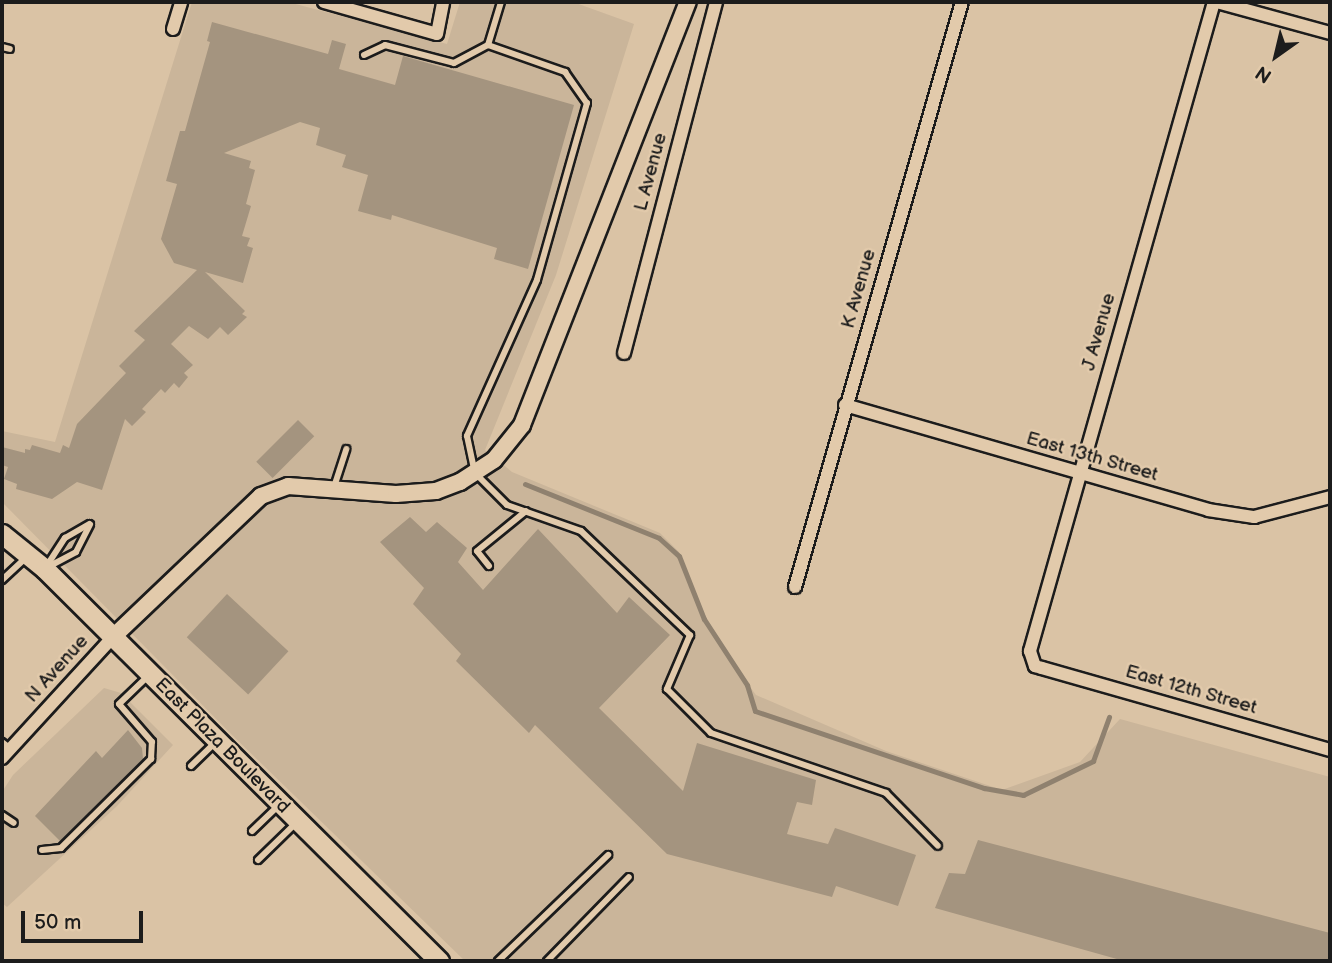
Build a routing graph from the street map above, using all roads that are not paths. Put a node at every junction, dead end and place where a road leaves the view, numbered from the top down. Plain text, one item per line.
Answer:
1 (181, 2) edge
2 (324, 2) edge
3 (443, 2) edge
4 (501, 2) edge
5 (688, 2) edge
6 (716, 2) edge
7 (962, 2) edge
8 (1216, 2) edge
9 (173, 29) dead end
10 (1330, 33) edge
11 (488, 45) junction
12 (2, 47) edge
13 (10, 50) dead end
14 (363, 55) dead end
15 (624, 353) dead end
16 (845, 405) junction
17 (346, 449) dead end
18 (475, 472) junction
19 (1078, 474) junction
20 (333, 489) junction
21 (1330, 497) edge
22 (526, 511) junction
23 (2, 534) edge
24 (29, 556) junction
25 (489, 566) dead end
26 (45, 569) junction
27 (2, 580) edge
28 (795, 587) dead end
29 (113, 637) junction
30 (1042, 668) joint
31 (150, 674) junction
32 (218, 741) junction
33 (5, 749) edge
34 (1330, 750) edge
35 (191, 766) dead end
36 (281, 804) junction
37 (2, 815) edge
38 (298, 821) junction
39 (14, 823) dead end
40 (252, 831) dead end
41 (938, 846) dead end
42 (42, 850) dead end
43 (608, 855) dead end
44 (258, 860) dead end
45 (629, 877) dead end
46 (439, 961) edge
47 (498, 961) edge
48 (547, 961) edge

1 - 9 street
2 - 3 street
4 - 11 lane
5 - 18 street
6 - 15 street, L Avenue
7 - 16 street, K Avenue
8 - 10 street
8 - 19 street, J Avenue
11 - 14 lane
11 - 18 lane
12 - 13 lane
16 - 19 street, East 13th Street
16 - 28 street, K Avenue
17 - 20 lane
18 - 20 street
18 - 22 lane
19 - 21 street, East 13th Street
19 - 30 street, J Avenue
20 - 29 street
22 - 25 lane
22 - 41 lane
23 - 24 main road, East Plaza Boulevard
24 - 26 main road, East Plaza Boulevard
24 - 27 lane
26 - 26 lane
26 - 29 main road, East Plaza Boulevard
29 - 31 main road, East Plaza Boulevard
29 - 33 street, N Avenue
30 - 34 street, East 12th Street
31 - 32 main road, East Plaza Boulevard
31 - 42 lane
32 - 35 lane
32 - 36 main road, East Plaza Boulevard
36 - 38 main road, East Plaza Boulevard
36 - 40 lane
37 - 39 lane
38 - 44 lane
38 - 46 main road, East Plaza Boulevard
43 - 47 lane
45 - 48 lane

